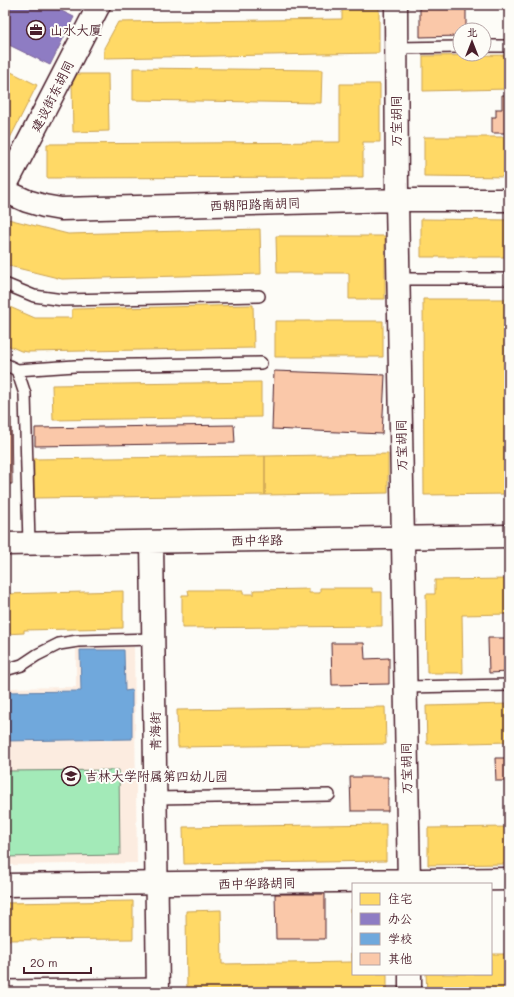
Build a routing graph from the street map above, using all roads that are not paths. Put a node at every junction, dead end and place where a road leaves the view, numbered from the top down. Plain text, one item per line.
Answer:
1 (99, 5) edge
2 (396, 5) edge
3 (492, 46) edge
4 (509, 46) edge
5 (452, 47) edge
6 (396, 48) junction
7 (5, 187) edge
8 (5, 191) edge
9 (397, 200) junction
10 (509, 200) edge
11 (398, 279) junction
12 (509, 279) edge
13 (5, 284) edge
14 (259, 296) dead end
15 (261, 363) dead end
16 (5, 364) edge
17 (17, 370) junction
18 (509, 536) edge
19 (402, 538) junction
20 (152, 542) junction
21 (5, 544) edge
22 (29, 544) junction
23 (154, 639) junction
24 (5, 670) edge
25 (509, 685) edge
26 (405, 687) junction
27 (328, 795) dead end
28 (156, 798) junction
29 (509, 880) edge
30 (408, 882) edge
31 (157, 884) junction
32 (5, 886) edge
33 (410, 975) edge
34 (5, 986) edge
35 (158, 988) edge
36 (410, 992) edge

1 - 7 street, 建设街东胡同
2 - 6 street, 万宝胡同
3 - 4 lane
5 - 6 lane
6 - 9 street, 万宝胡同
8 - 9 street, 西朝阳路南胡同
9 - 10 street, 西朝阳路南胡同
9 - 11 street, 万宝胡同
11 - 12 lane
11 - 19 street, 万宝胡同
13 - 14 lane
15 - 17 lane
16 - 17 lane
17 - 22 lane
18 - 19 street, 西中华路
19 - 20 street, 西中华路
19 - 26 street, 万宝胡同
20 - 22 street, 西中华路
20 - 23 street, 青海街
21 - 22 street, 西中华路
23 - 24 lane
23 - 28 street, 青海街
25 - 26 lane
26 - 30 street, 万宝胡同
27 - 28 lane
28 - 31 street, 青海街
29 - 30 street, 西中华路胡同
30 - 31 street, 西中华路胡同
31 - 32 street, 西中华路胡同
31 - 35 street, 青海街
33 - 36 street
34 - 35 lane

